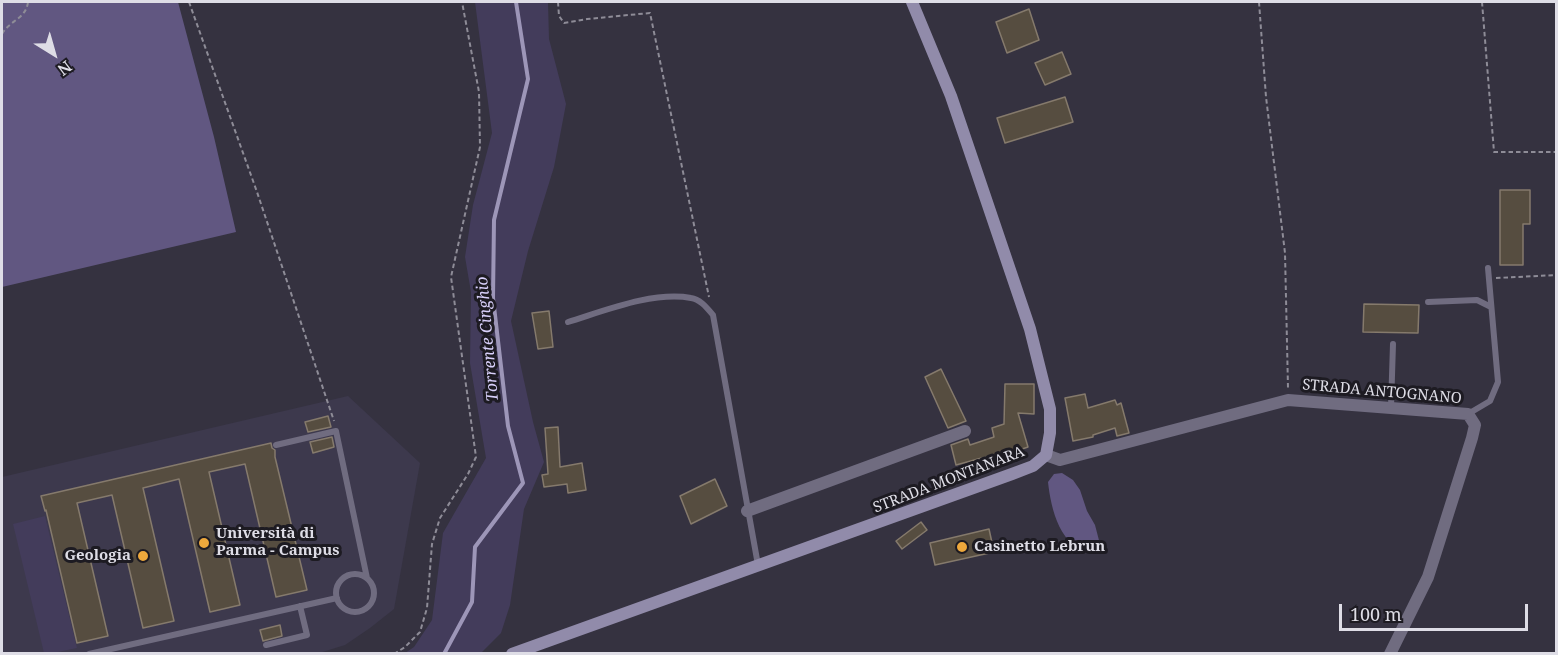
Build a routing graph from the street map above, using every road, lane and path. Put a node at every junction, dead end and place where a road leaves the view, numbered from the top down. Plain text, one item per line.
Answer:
1 (28, 2) edge
2 (189, 2) edge
3 (462, 2) edge
4 (558, 2) edge
5 (912, 2) edge
6 (1259, 2) edge
7 (1482, 2) edge
8 (2, 34) edge
9 (2, 102) edge
10 (2, 106) edge
11 (1557, 152) edge
12 (1488, 268) dead end
13 (1557, 275) edge
14 (1489, 278) junction
15 (1428, 302) dead end
16 (1491, 307) junction
17 (713, 315) junction
18 (568, 322) dead end
19 (1393, 344) dead end
20 (1288, 400) junction
21 (1391, 407) junction
22 (332, 412) dead end
23 (1468, 414) junction
24 (964, 431) dead end
25 (276, 445) dead end
26 (1046, 455) junction
27 (747, 511) junction
28 (758, 566) junction
29 (367, 578) junction
30 (337, 598) junction
31 (300, 606) junction
32 (266, 645) dead end
33 (89, 654) edge
34 (394, 654) edge
35 (512, 654) edge
36 (1390, 654) edge

1 - 8 path
2 - 22 path
3 - 34 path
4 - 17 path
5 - 26 main road, STRADA MONTANARA
6 - 20 path
7 - 11 path
9 - 10 path
12 - 14 lane
13 - 14 path
14 - 16 lane
15 - 16 lane
16 - 23 lane
17 - 18 lane
17 - 27 lane
19 - 21 lane
20 - 21 street, STRADA ANTOGNANO
20 - 26 street, STRADA ANTOGNANO
21 - 23 street, STRADA ANTOGNANO
23 - 36 street, STRADA ANTOGNANO
24 - 27 street
25 - 29 lane
26 - 28 main road, STRADA MONTANARA
27 - 28 lane
28 - 35 main road, STRADA MONTANARA
29 - 30 lane
29 - 30 lane
30 - 31 lane
31 - 32 lane
31 - 33 lane

